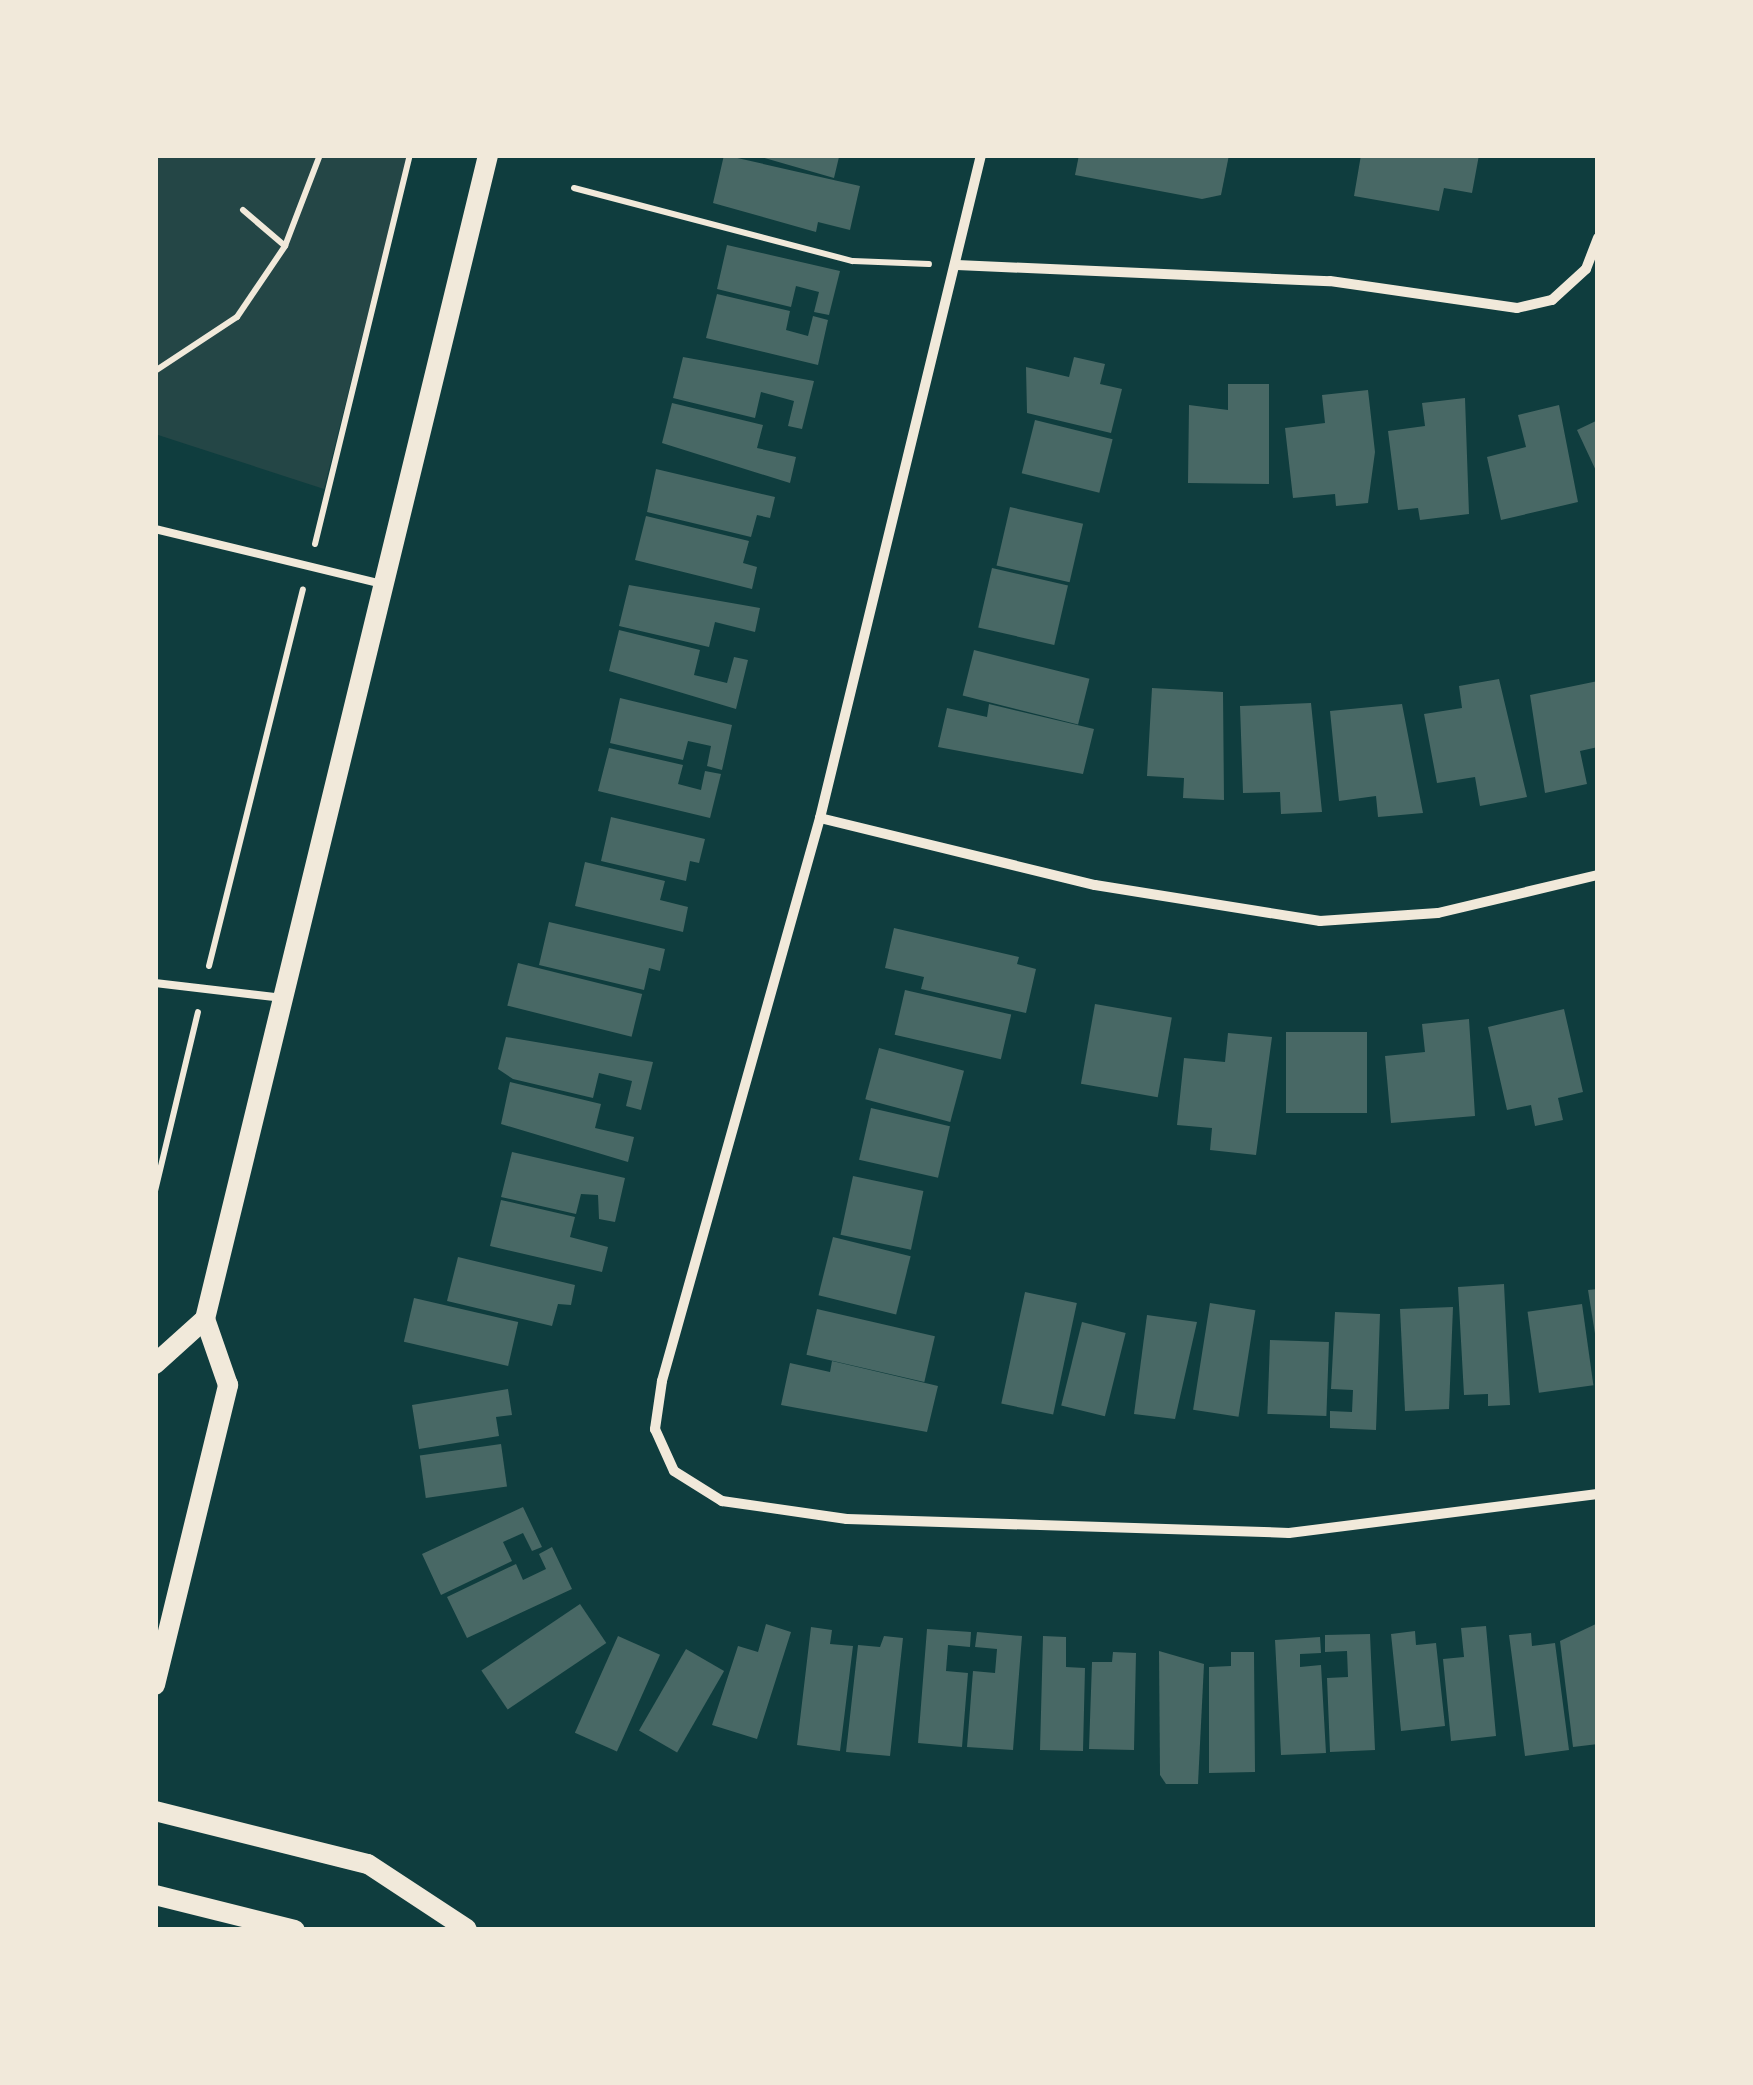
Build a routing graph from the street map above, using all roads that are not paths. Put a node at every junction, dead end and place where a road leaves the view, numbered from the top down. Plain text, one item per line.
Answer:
1 (488, 155) edge
2 (981, 155) edge
3 (1598, 238) edge
4 (957, 265) junction
5 (155, 528) edge
6 (384, 584) junction
7 (820, 818) junction
8 (1598, 875) edge
9 (155, 983) edge
10 (283, 998) junction
11 (205, 1319) junction
12 (155, 1364) edge
13 (1598, 1494) edge
14 (155, 1685) edge
15 (155, 1811) edge
16 (155, 1894) edge
17 (295, 1930) edge
18 (467, 1930) edge

1 - 6 main road
2 - 4 street
3 - 4 street
4 - 7 street
5 - 6 lane
6 - 10 main road
7 - 8 street
7 - 13 street
9 - 10 lane
10 - 11 main road
11 - 12 main road
11 - 14 main road
15 - 18 main road
16 - 17 main road

